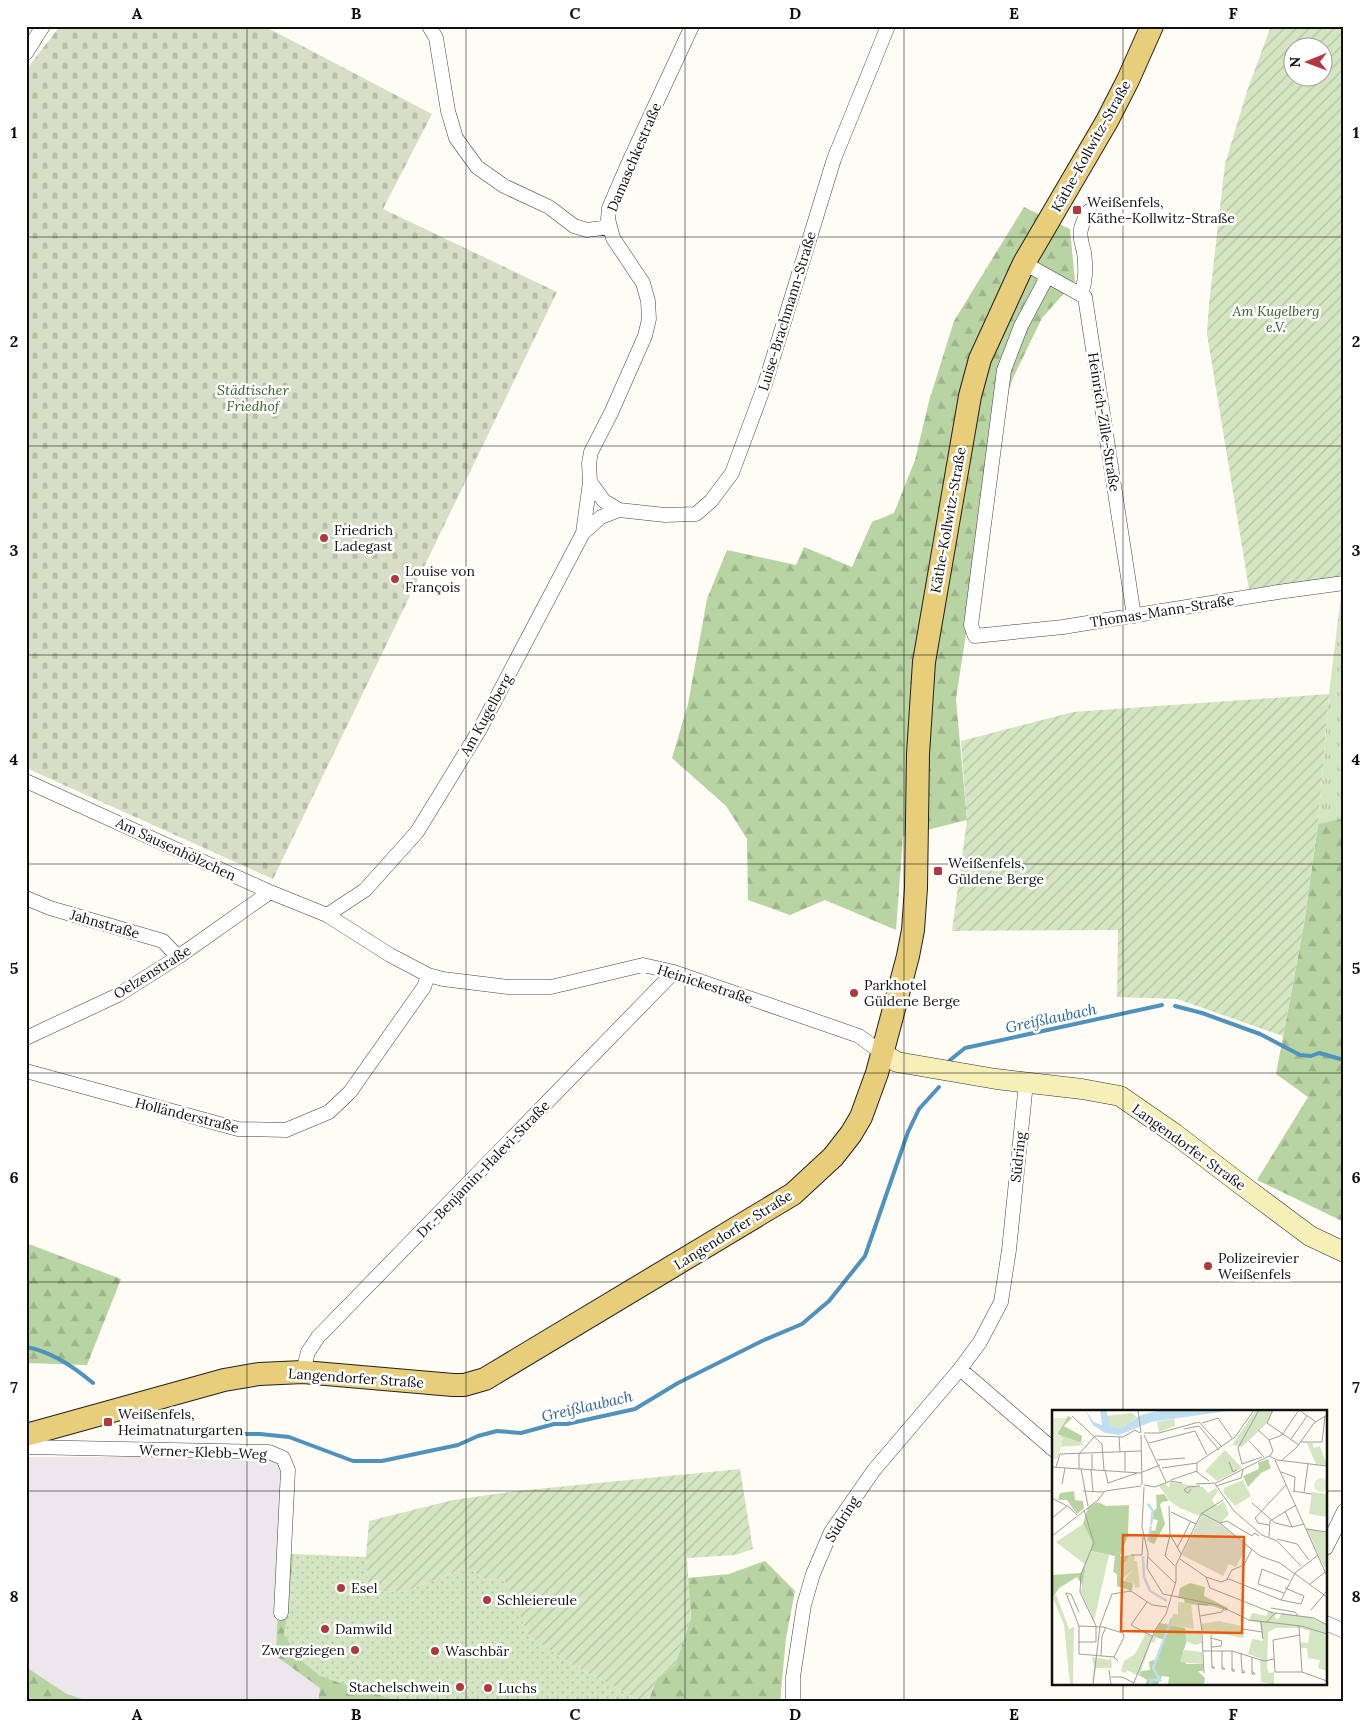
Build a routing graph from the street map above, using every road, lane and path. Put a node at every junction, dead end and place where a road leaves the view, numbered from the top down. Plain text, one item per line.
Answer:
1 (43, 26) edge
2 (429, 26) edge
3 (692, 26) edge
4 (888, 26) edge
5 (1152, 26) edge
6 (26, 53) edge
7 (1089, 210) dead end
8 (609, 227) junction
9 (1024, 263) junction
10 (1048, 277) junction
11 (1081, 295) junction
12 (590, 482) junction
13 (620, 510) junction
14 (583, 533) junction
15 (1344, 584) edge
16 (1134, 616) junction
17 (26, 781) edge
18 (270, 892) junction
19 (26, 898) edge
20 (328, 915) junction
21 (178, 957) junction
22 (674, 972) junction
23 (428, 975) junction
24 (26, 1038) edge
25 (882, 1053) junction
26 (26, 1072) edge
27 (1026, 1083) junction
28 (1344, 1252) edge
29 (960, 1369) junction
30 (303, 1372) junction
31 (26, 1436) edge
32 (26, 1447) edge
33 (1052, 1448) edge
34 (1344, 1511) edge
35 (1328, 1544) edge
36 (281, 1613) dead end
37 (1328, 1624) edge
38 (1344, 1631) edge
39 (793, 1702) edge

1 - 6 street
2 - 8 street
3 - 8 street, Damaschkestraße
4 - 13 street, Luise-Brachmann-Straße
5 - 9 main road, Käthe-Kollwitz-Straße
7 - 11 street
8 - 12 street, Damaschkestraße
9 - 10 street
9 - 25 main road, Käthe-Kollwitz-Straße
10 - 11 street
10 - 16 street, Thomas-Mann-Straße
11 - 16 street, Heinrich-Zille-Straße
12 - 13 street, Luise-Brachmann-Straße
12 - 14 street, Am Kugelberg
13 - 14 street
14 - 20 street, Am Kugelberg
15 - 16 street, Thomas-Mann-Straße
17 - 18 street, Am Sausenhölzchen
18 - 20 street, Am Sausenhölzchen
18 - 21 street, Oelzenstraße
19 - 21 street, Jahnstraße
20 - 23 street, Heinickestraße
21 - 24 street, Oelzenstraße
22 - 23 street, Heinickestraße
22 - 25 street, Heinickestraße
22 - 30 street, Dr.-Benjamin-Halevi-Straße
23 - 26 street, Holländerstraße
25 - 27 street, Langendorfer Straße
25 - 30 main road, Langendorfer Straße
27 - 28 street, Langendorfer Straße
27 - 29 street, Südring
29 - 33 street
29 - 39 street, Südring
30 - 31 main road, Langendorfer Straße
32 - 36 street, Werner-Klebb-Weg
34 - 35 street
37 - 38 street

